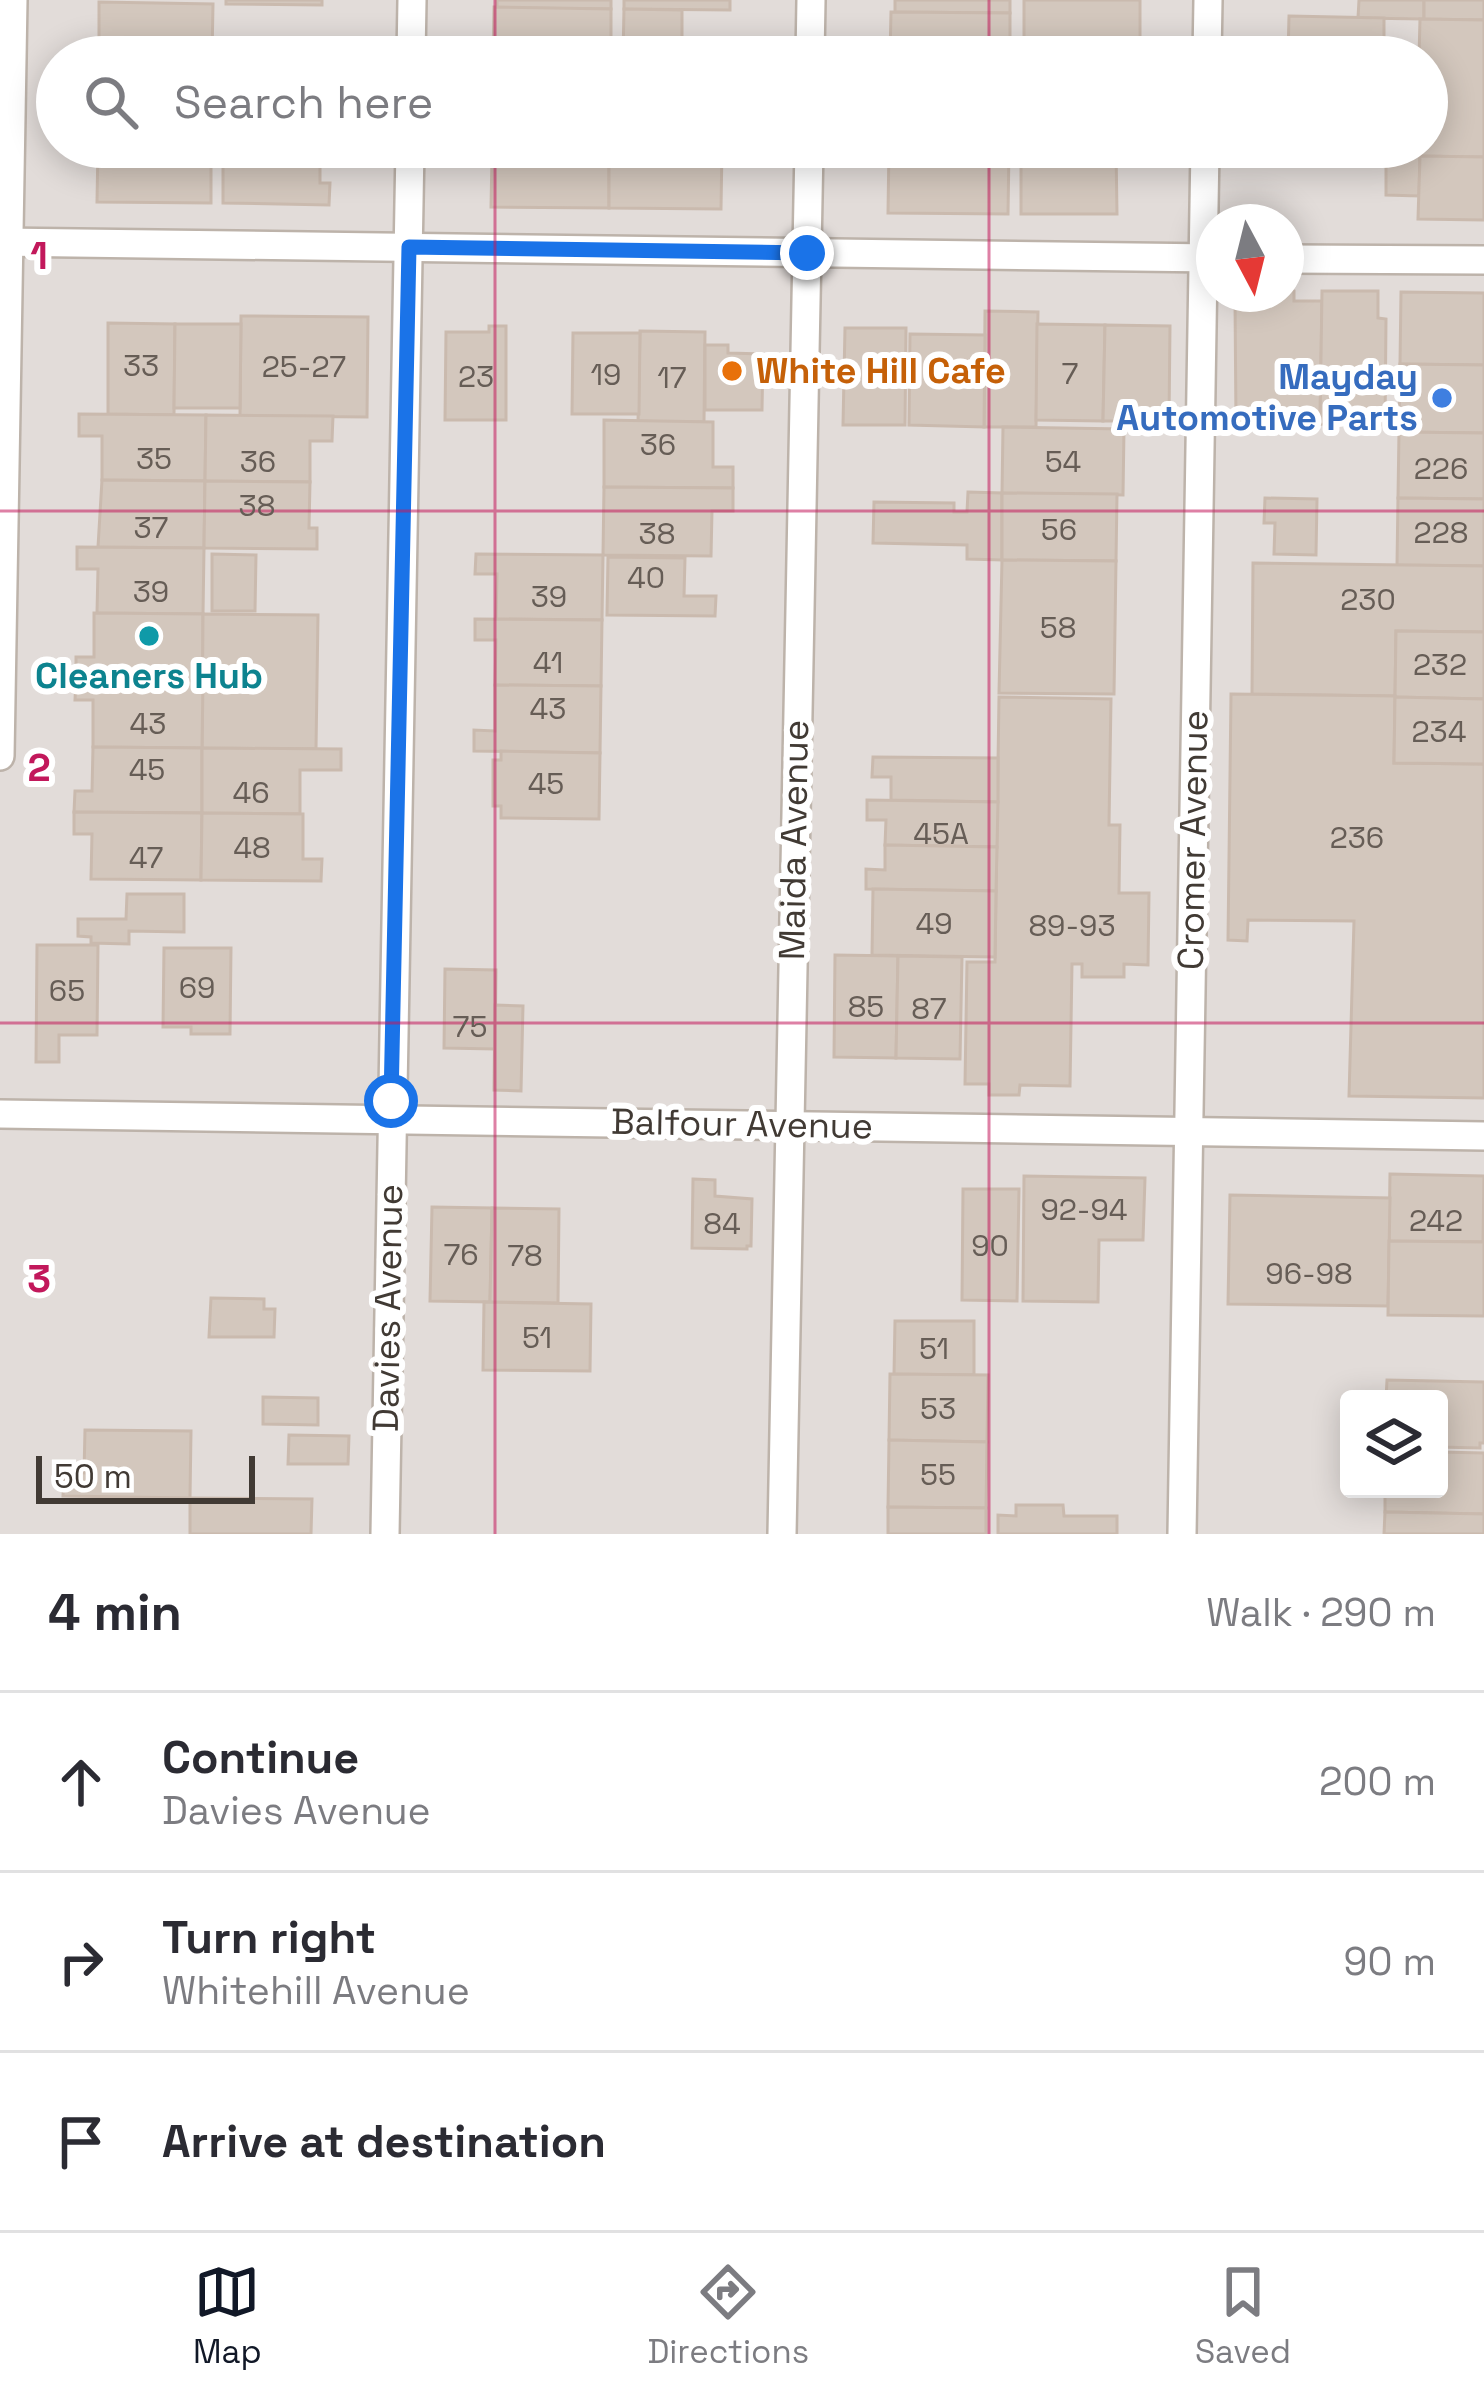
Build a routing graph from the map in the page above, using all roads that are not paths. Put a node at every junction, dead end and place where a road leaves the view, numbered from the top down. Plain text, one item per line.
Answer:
1 (13, 0) edge
2 (412, 0) edge
3 (811, 0) edge
4 (1208, 0) edge
5 (411, 36) edge
6 (810, 36) edge
7 (1207, 36) edge
8 (410, 168) edge
9 (809, 168) edge
10 (1206, 168) edge
11 (1207, 204) edge
12 (5, 242) edge
13 (409, 247) junction
14 (807, 253) junction
15 (1196, 258) edge
16 (1304, 259) edge
17 (1484, 260) edge
18 (1208, 312) edge
19 (0, 756) edge
20 (0, 1114) edge
21 (391, 1120) junction
22 (788, 1124) junction
23 (1188, 1130) junction
24 (1484, 1136) edge
25 (385, 1534) edge
26 (782, 1534) edge
27 (1181, 1534) edge

1 - 12 street
2 - 5 street
3 - 6 street
4 - 7 street
8 - 13 street, Davies Avenue
9 - 14 street, Maida Avenue
10 - 11 street, Cromer Avenue
12 - 13 street
12 - 19 street
13 - 14 street
13 - 21 street, Davies Avenue
14 - 15 street
14 - 22 street, Maida Avenue
16 - 17 street
18 - 23 street, Cromer Avenue
20 - 21 street, Balfour Avenue
21 - 22 street, Balfour Avenue
21 - 25 street, Davies Avenue
22 - 23 street, Balfour Avenue
22 - 26 street, Maida Avenue
23 - 24 street, Balfour Avenue
23 - 27 street, Cromer Avenue

